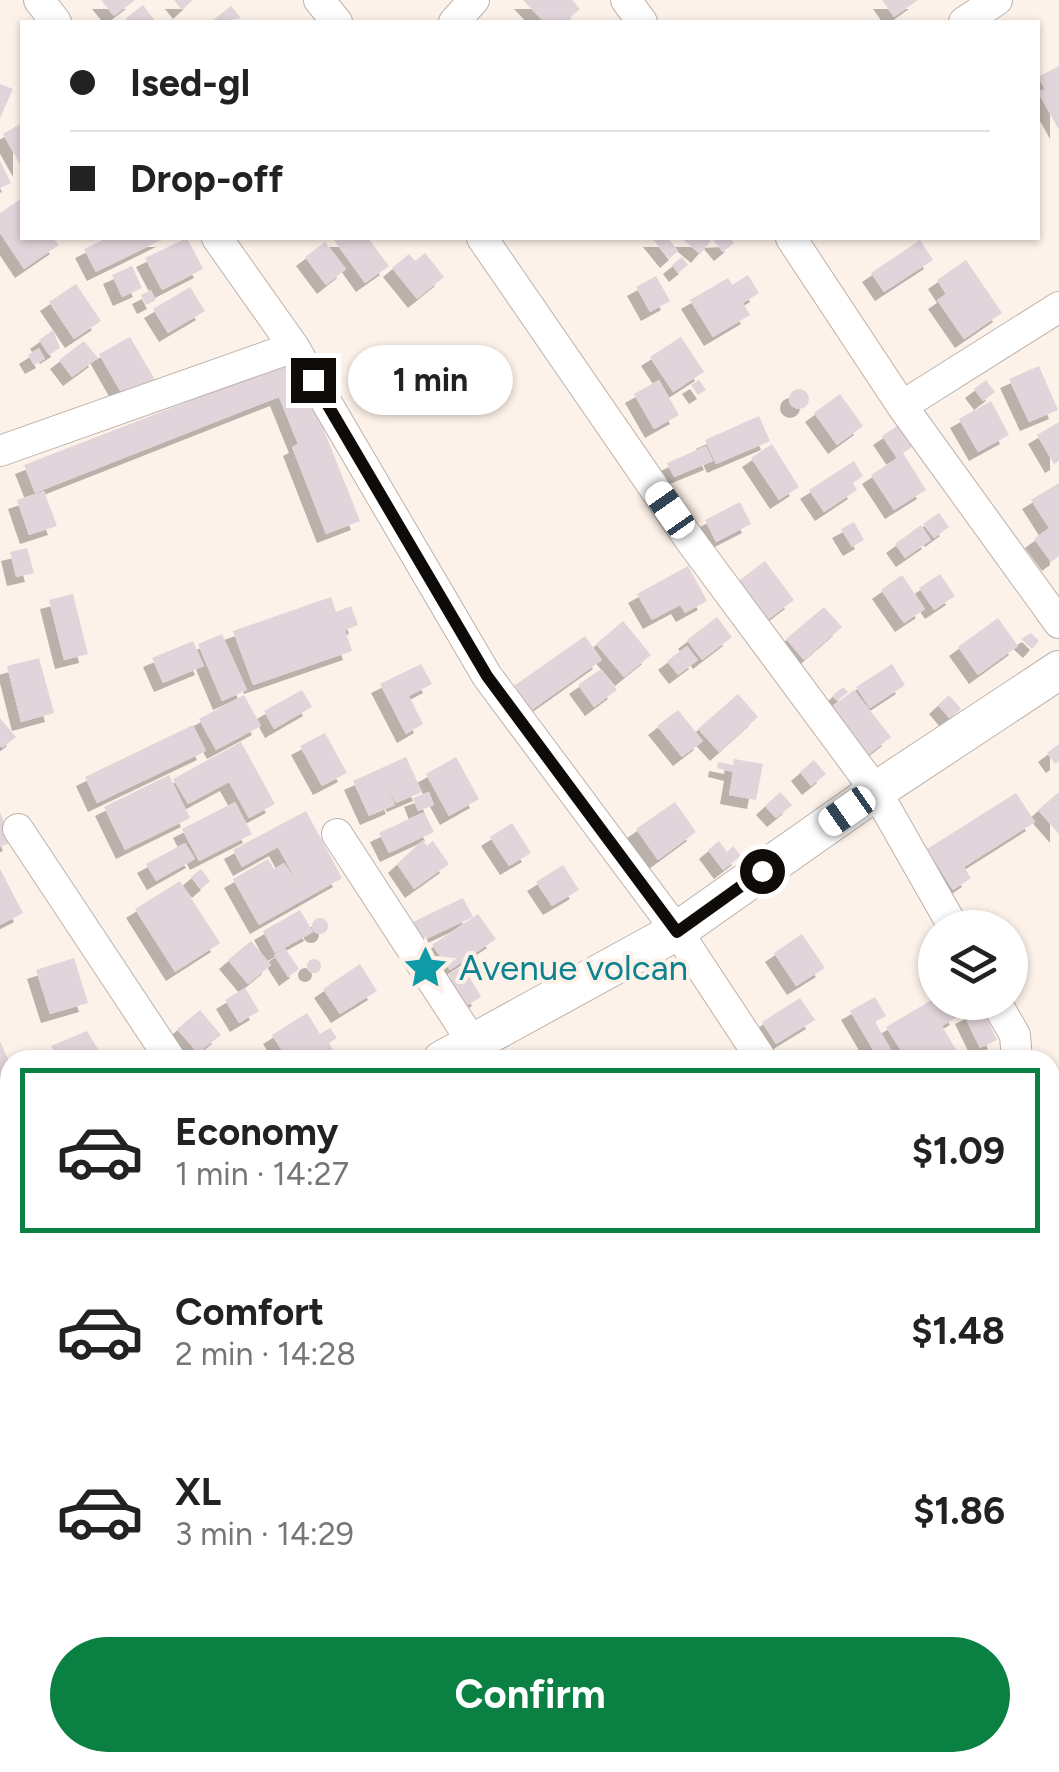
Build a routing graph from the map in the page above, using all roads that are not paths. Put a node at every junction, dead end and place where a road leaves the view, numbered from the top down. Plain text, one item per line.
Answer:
1 (39, 0) edge
2 (319, 0) edge
3 (474, 0) edge
4 (997, 0) edge
5 (54, 20) edge
6 (334, 20) edge
7 (456, 20) edge
8 (967, 20) edge
9 (218, 240) edge
10 (483, 240) edge
11 (792, 240) edge
12 (1059, 307) edge
13 (294, 347) junction
14 (902, 406) junction
15 (0, 450) edge
16 (1059, 623) edge
17 (1059, 670) edge
18 (876, 791) junction
19 (18, 829) dead end
20 (337, 834) dead end
21 (944, 910) edge
22 (677, 932) junction
23 (1006, 1020) edge
24 (164, 1050) edge
25 (464, 1050) edge
26 (473, 1050) edge
27 (755, 1050) edge
28 (1016, 1050) edge

1 - 5 street
2 - 6 street
3 - 7 street
4 - 8 street
9 - 13 street
10 - 18 street
11 - 14 street
12 - 14 street
13 - 15 street
13 - 22 street
14 - 16 street
17 - 18 street
18 - 21 street
18 - 22 street
19 - 24 street
20 - 25 street
22 - 26 street
22 - 27 street
23 - 28 street

